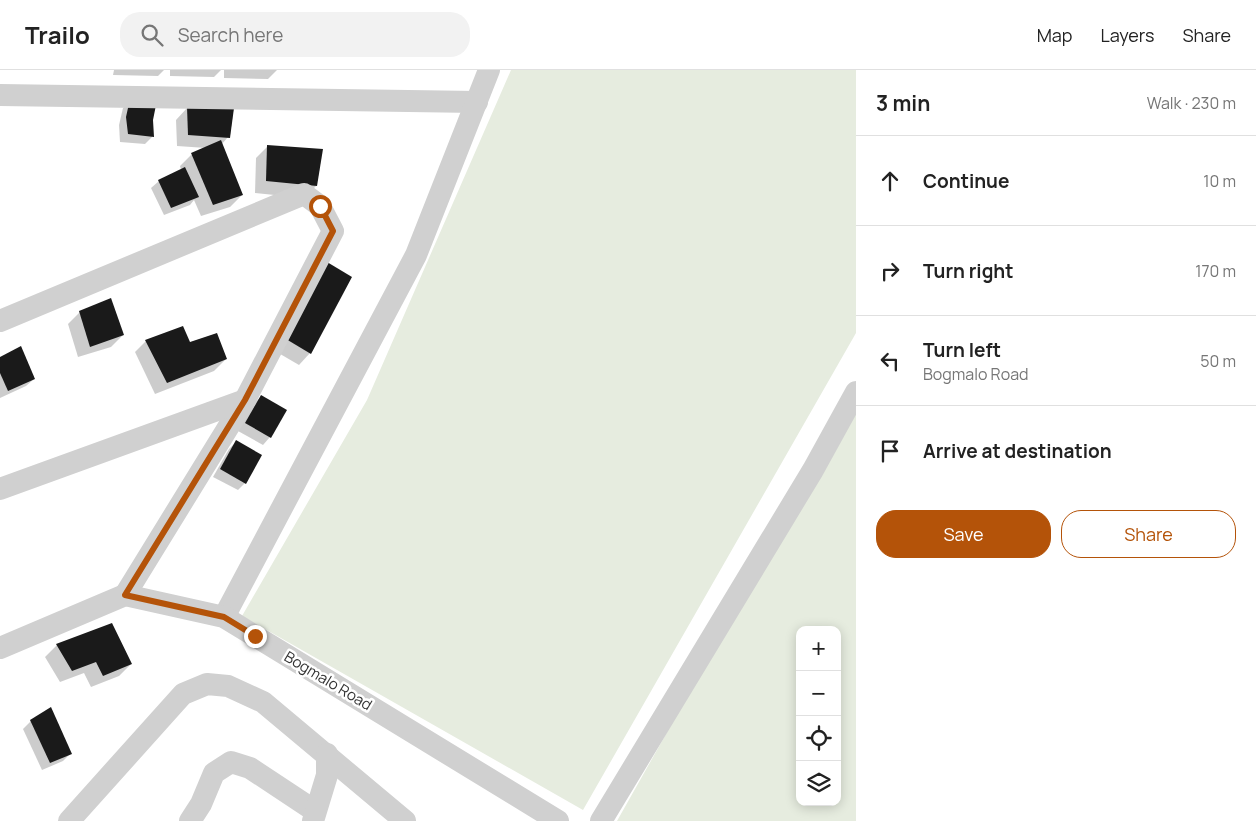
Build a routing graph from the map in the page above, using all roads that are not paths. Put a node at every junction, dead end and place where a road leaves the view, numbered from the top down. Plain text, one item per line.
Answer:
1 (489, 70) edge
2 (0, 95) edge
3 (477, 102) junction
4 (0, 321) edge
5 (856, 392) edge
6 (245, 400) junction
7 (0, 489) edge
8 (125, 595) junction
9 (224, 617) junction
10 (0, 648) edge
11 (327, 754) junction
12 (314, 816) edge
13 (68, 821) edge
14 (190, 821) edge
15 (404, 821) edge
16 (558, 821) edge
17 (601, 821) edge

1 - 3 street
2 - 3 street
3 - 9 street
4 - 6 street
5 - 17 street
6 - 7 street
6 - 8 street
8 - 9 street, Bogmalo Road
8 - 10 street
9 - 16 street, Bogmalo Road
11 - 12 street
11 - 13 street
11 - 15 street
12 - 14 street

